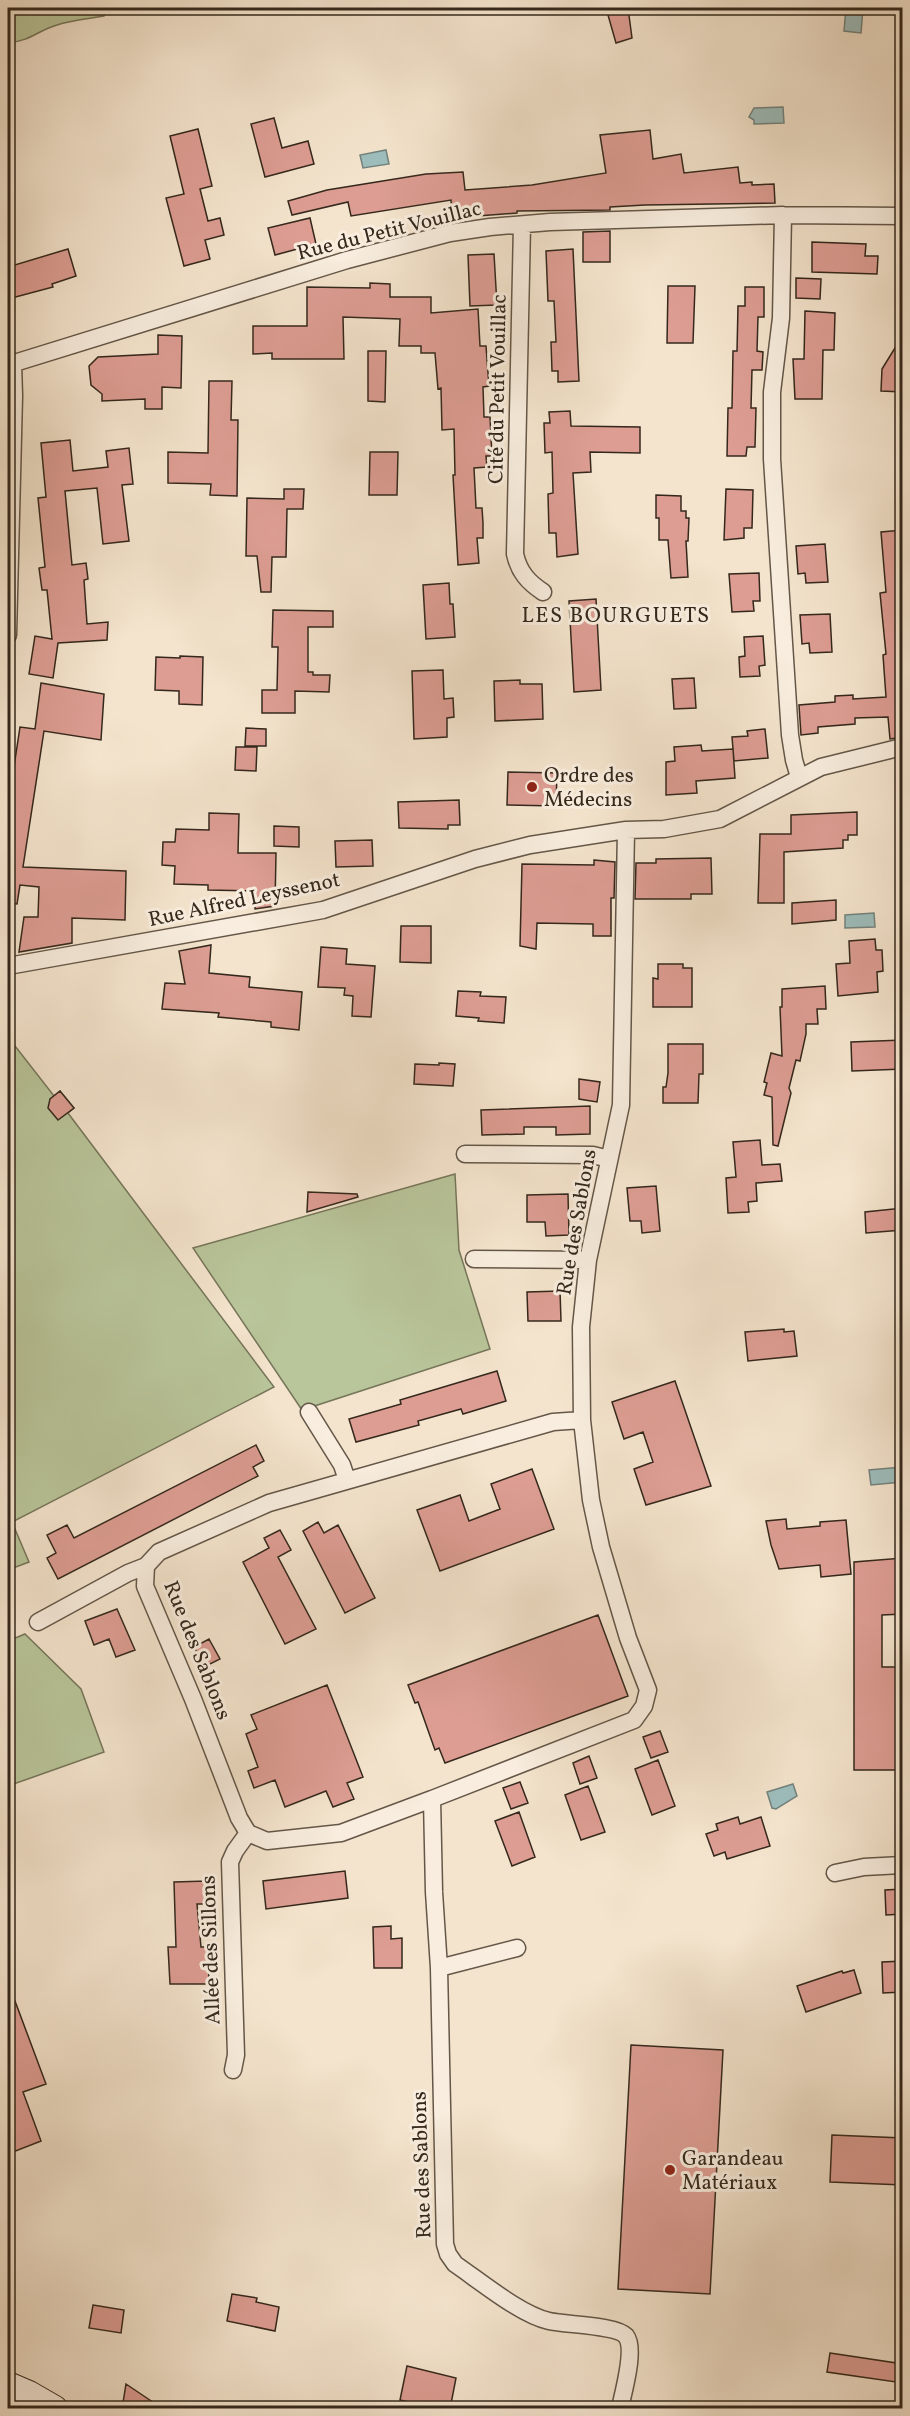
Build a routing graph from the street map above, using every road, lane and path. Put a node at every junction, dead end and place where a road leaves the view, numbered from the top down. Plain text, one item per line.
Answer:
1 (783, 215) junction
2 (903, 216) edge
3 (522, 225) junction
4 (10, 364) edge
5 (543, 592) dead end
6 (8, 629) edge
7 (903, 747) edge
8 (799, 777) junction
9 (626, 830) junction
10 (8, 966) edge
11 (465, 1154) dead end
12 (609, 1159) junction
13 (474, 1259) dead end
14 (588, 1260) junction
15 (309, 1412) dead end
16 (582, 1420) junction
17 (347, 1480) junction
18 (146, 1566) junction
19 (38, 1622) dead end
20 (432, 1799) junction
21 (248, 1833) junction
22 (903, 1865) edge
23 (835, 1873) dead end
24 (517, 1948) dead end
25 (439, 1968) junction
26 (233, 2070) dead end
27 (8, 2384) edge
28 (55, 2409) edge
29 (620, 2409) edge

1 - 2 street, Rue du Petit Vouillac
1 - 3 street, Rue du Petit Vouillac
1 - 8 street
3 - 4 street, Rue du Petit Vouillac
3 - 5 street, Cité du Petit Vouillac
4 - 6 street
7 - 8 street, Rue Alfred Leyssenot
8 - 9 street, Rue Alfred Leyssenot
9 - 10 street, Rue Alfred Leyssenot
9 - 12 street, Rue des Sablons
11 - 12 street
12 - 14 street, Rue des Sablons
13 - 14 street
14 - 16 street, Rue des Sablons
15 - 17 street
16 - 17 street, Rue des Sablons
16 - 20 street, Rue des Sablons
17 - 18 street, Rue des Sablons
18 - 19 street
18 - 21 street, Rue des Sablons
20 - 21 street, Rue des Sablons
20 - 25 street, Rue des Sablons
21 - 26 street, Allée des Sillons
22 - 23 street
24 - 25 street
25 - 29 street, Rue des Sablons
27 - 28 street

